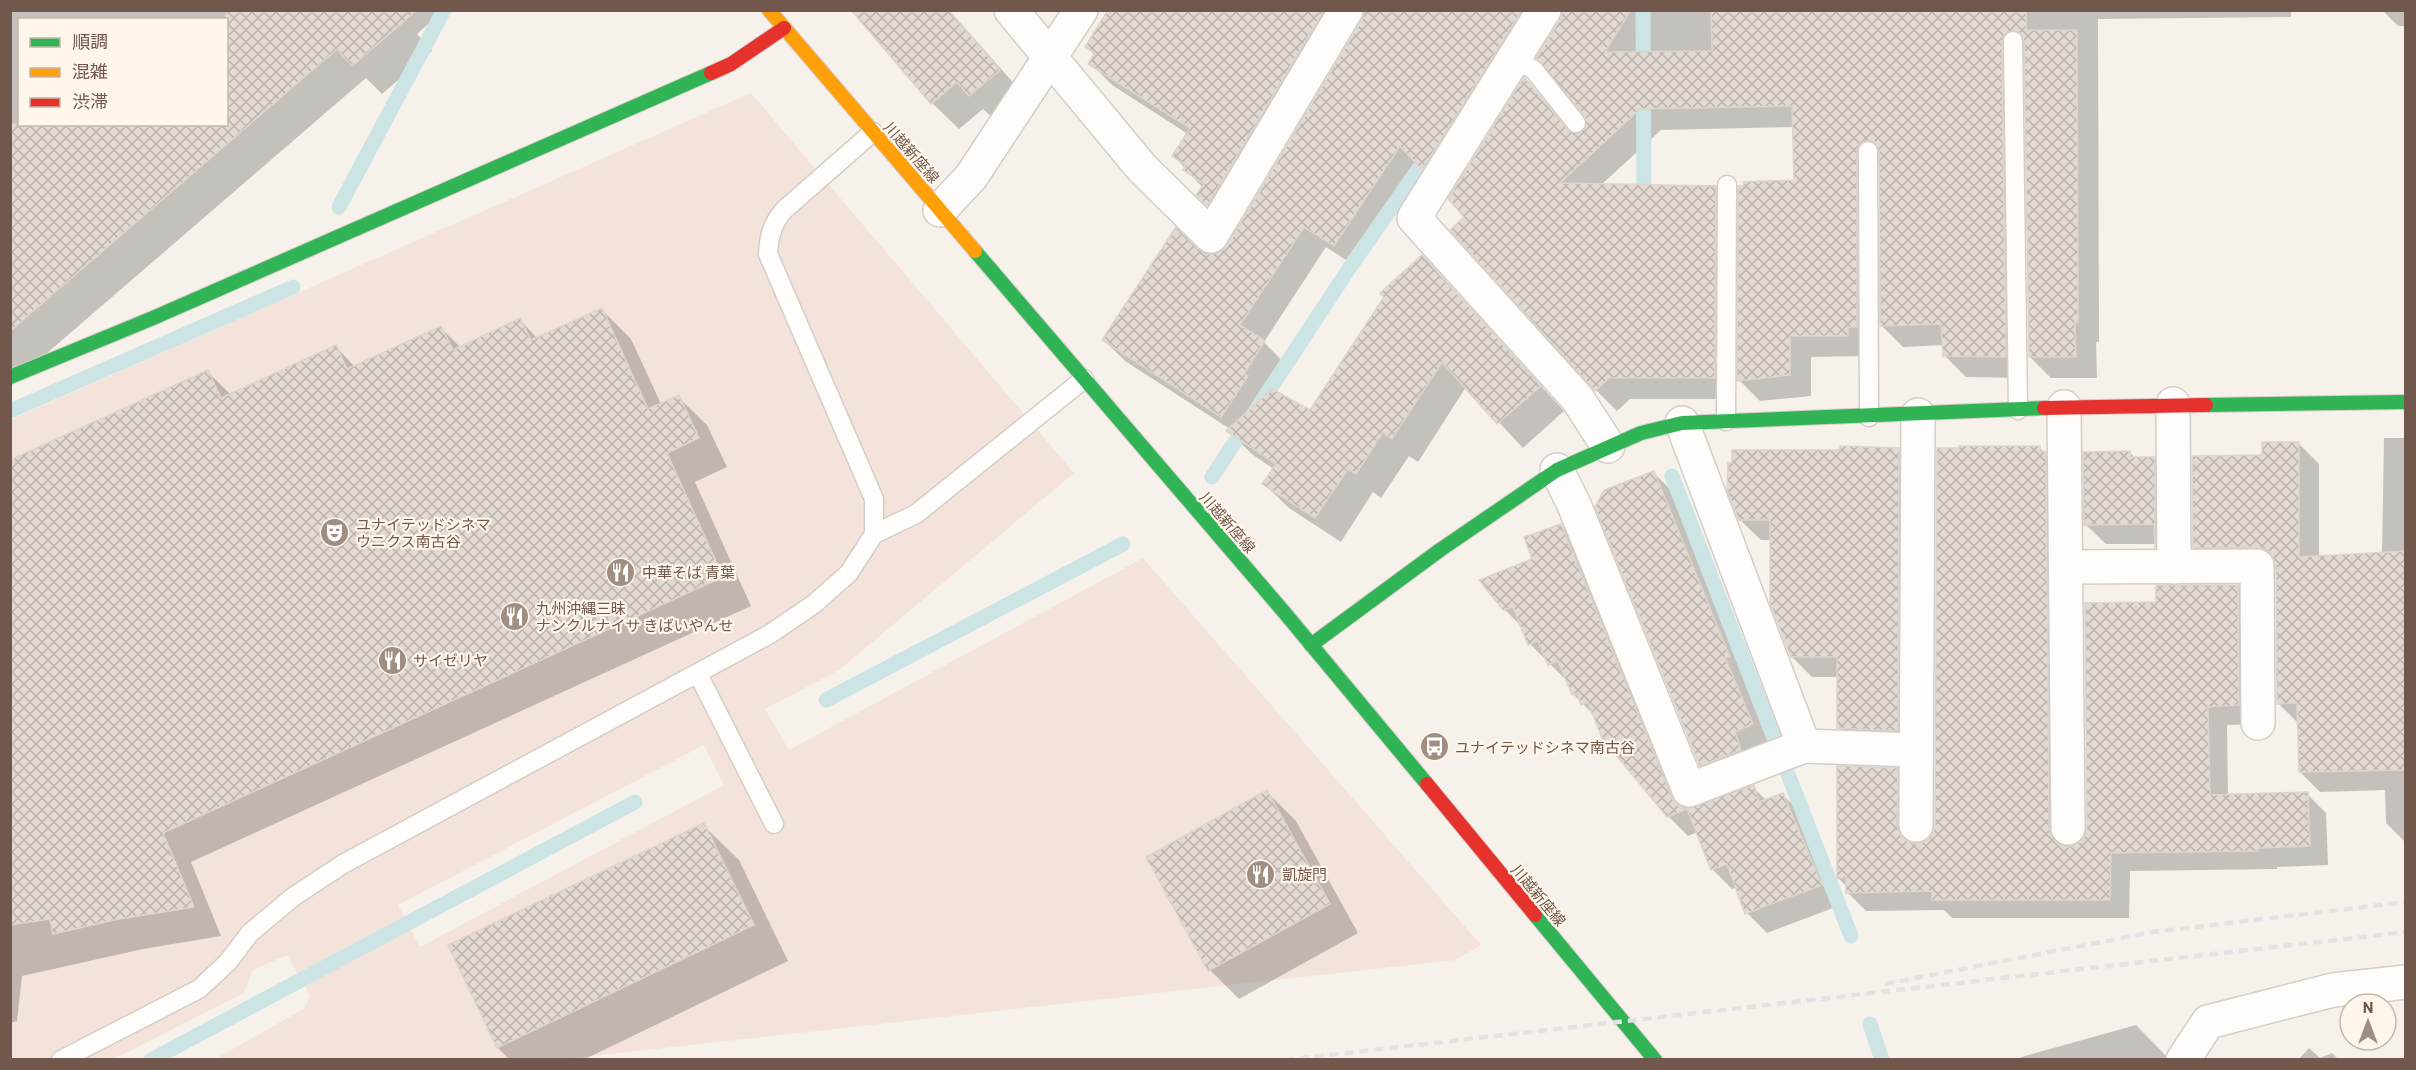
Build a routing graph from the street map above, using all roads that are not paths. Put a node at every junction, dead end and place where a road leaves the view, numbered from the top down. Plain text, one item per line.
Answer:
1 (769, 10) edge
2 (1011, 10) edge
3 (1081, 10) edge
4 (1346, 10) edge
5 (1544, 10) edge
6 (784, 28) junction
7 (2013, 41) dead end
8 (1050, 57) junction
9 (1514, 58) junction
10 (1576, 123) dead end
11 (873, 132) junction
12 (1868, 151) dead end
13 (1727, 186) dead end
14 (940, 210) junction
15 (10, 377) edge
16 (1084, 379) junction
17 (2406, 402) edge
18 (2173, 404) junction
19 (2064, 407) junction
20 (2018, 410) junction
21 (1918, 415) junction
22 (1869, 417) junction
23 (1726, 422) junction
24 (1682, 423) junction
25 (1608, 446) junction
26 (1557, 470) junction
27 (874, 534) junction
28 (2066, 567) junction
29 (2174, 567) junction
30 (1311, 645) junction
31 (698, 674) junction
32 (2258, 723) dead end
33 (1804, 746) junction
34 (1916, 750) junction
35 (774, 824) dead end
36 (1916, 825) dead end
37 (2068, 828) dead end
38 (2406, 982) edge
39 (60, 1059) edge
40 (1655, 1059) edge
41 (2183, 1059) edge

1 - 6 street, 川越新座線
2 - 8 street
3 - 8 street
4 - 8 street
5 - 9 street
6 - 11 street, 川越新座線
6 - 15 street
7 - 20 lane
8 - 14 street
9 - 10 lane
9 - 25 street
11 - 14 street, 川越新座線
11 - 27 lane
12 - 22 lane
13 - 23 lane
14 - 16 street, 川越新座線
16 - 27 lane
16 - 30 street, 川越新座線
17 - 18 street
18 - 19 street
18 - 29 street
19 - 20 street
19 - 28 street
20 - 21 street
21 - 22 street
21 - 34 street
22 - 23 street
23 - 24 street
24 - 25 street
24 - 33 street
25 - 26 street
26 - 30 street
26 - 33 street
27 - 31 lane
28 - 29 street
28 - 37 street
29 - 32 street
30 - 40 street, 川越新座線
31 - 35 lane
31 - 39 lane
33 - 34 street
34 - 36 street
38 - 41 street

